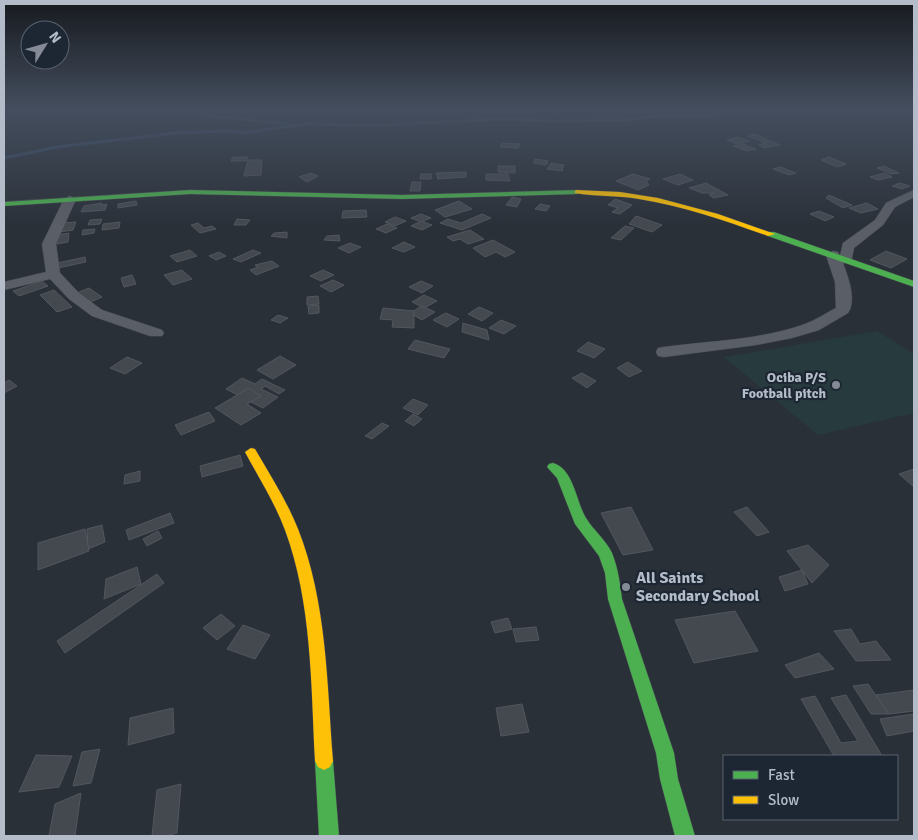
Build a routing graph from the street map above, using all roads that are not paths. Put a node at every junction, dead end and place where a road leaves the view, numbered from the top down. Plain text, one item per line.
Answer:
1 (914, 193) edge
2 (70, 199) junction
3 (4, 204) edge
4 (839, 257) junction
5 (53, 274) junction
6 (914, 284) edge
7 (4, 286) edge
8 (156, 333) dead end
9 (664, 352) dead end
10 (250, 452) dead end
11 (553, 466) dead end
12 (329, 836) edge
13 (685, 836) edge

1 - 4 street
2 - 3 street
2 - 4 street
2 - 5 street
4 - 6 street
4 - 9 street
5 - 7 street
5 - 8 street
10 - 12 street
11 - 13 street

